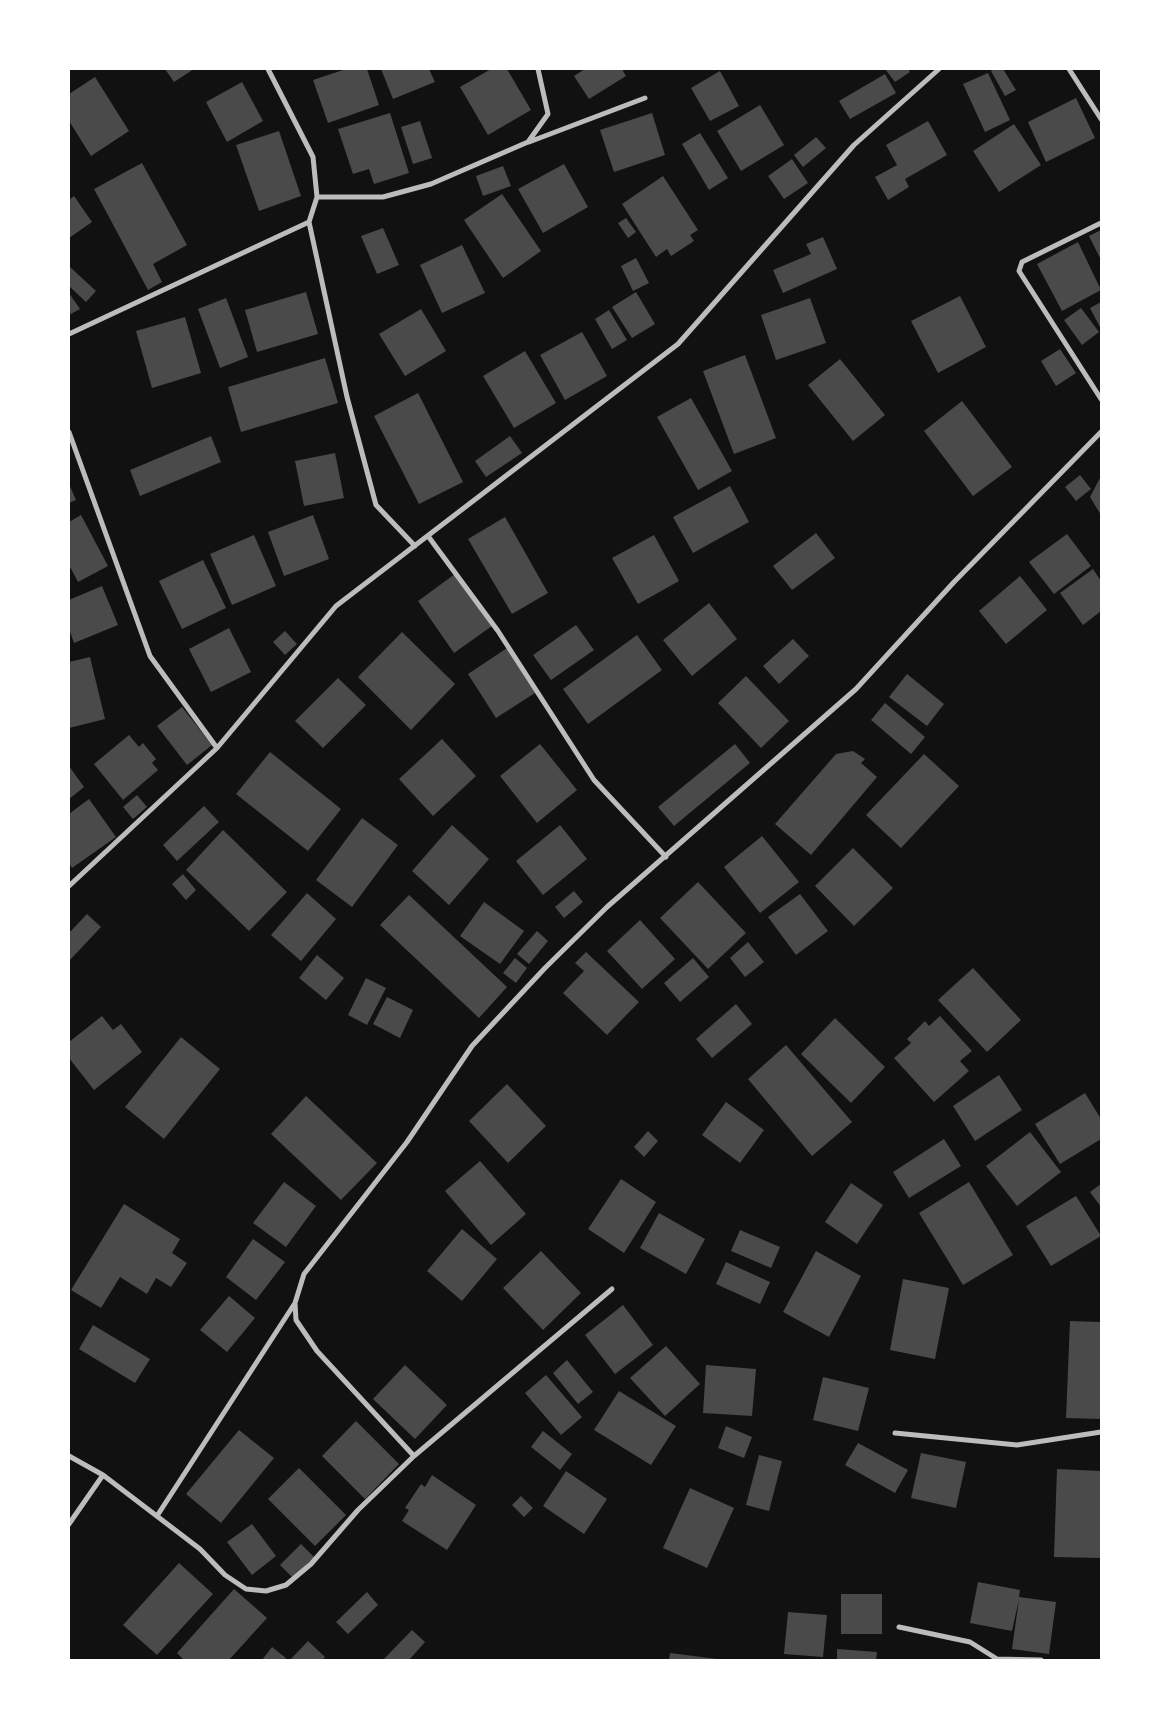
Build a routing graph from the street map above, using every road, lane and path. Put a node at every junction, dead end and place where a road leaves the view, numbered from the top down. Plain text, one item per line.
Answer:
1 (268, 69) edge
2 (538, 69) edge
3 (939, 69) edge
4 (1068, 69) edge
5 (644, 98) dead end
6 (1101, 119) edge
7 (528, 142) junction
8 (317, 197) junction
9 (309, 222) junction
10 (1101, 223) edge
11 (69, 334) edge
12 (1101, 399) edge
13 (69, 432) edge
14 (1101, 432) edge
15 (428, 536) junction
16 (415, 546) junction
17 (217, 748) junction
18 (666, 857) junction
19 (69, 886) edge
20 (612, 1288) dead end
21 (295, 1303) junction
22 (1101, 1432) edge
23 (895, 1433) dead end
24 (69, 1456) edge
25 (414, 1456) junction
26 (103, 1475) junction
27 (157, 1516) junction
28 (69, 1524) edge
29 (899, 1627) dead end
30 (996, 1660) edge
31 (1041, 1660) edge

1 - 8 street
2 - 7 street
3 - 15 street
4 - 6 street
5 - 7 street
7 - 8 street
8 - 9 street
9 - 11 street
9 - 16 street
10 - 12 street
13 - 17 street
14 - 18 street
15 - 16 street
15 - 18 street
16 - 17 street
17 - 19 street
18 - 21 street
20 - 25 street
21 - 25 street
21 - 27 street
22 - 23 street
24 - 26 street
25 - 27 street
26 - 27 street
26 - 28 street
29 - 30 street
30 - 31 street

